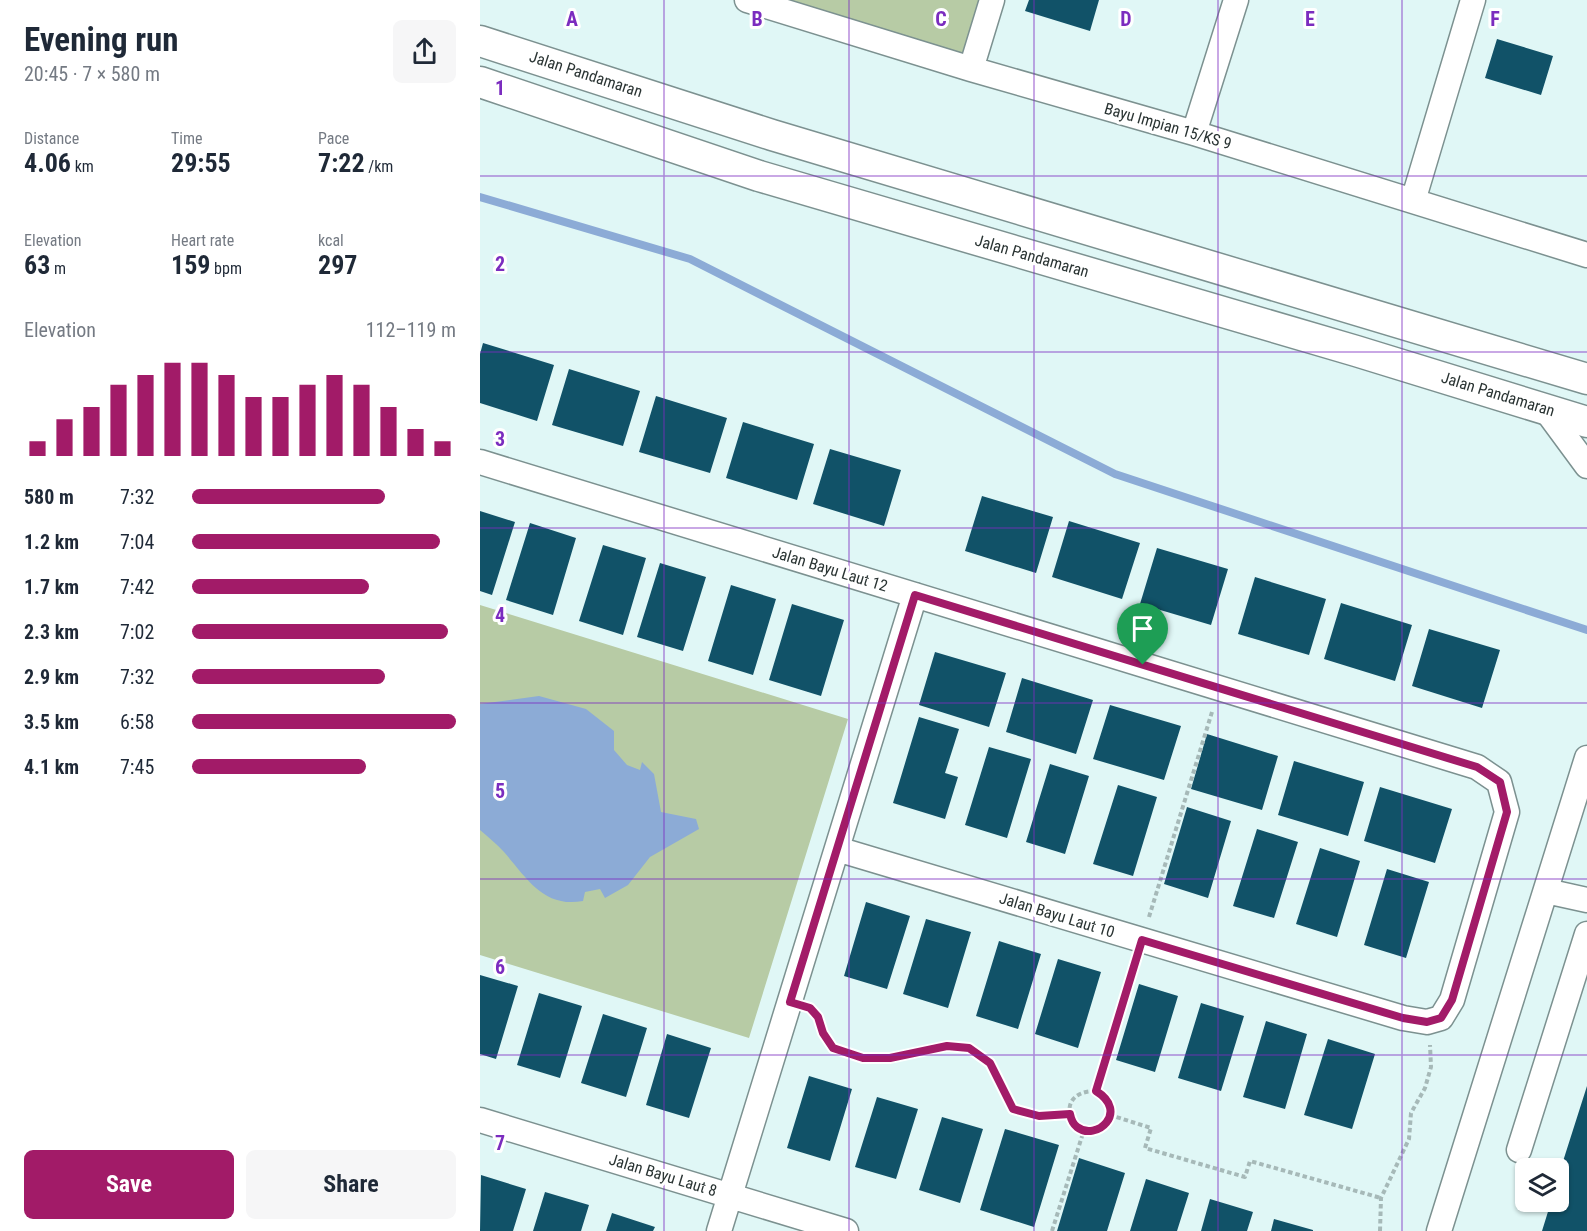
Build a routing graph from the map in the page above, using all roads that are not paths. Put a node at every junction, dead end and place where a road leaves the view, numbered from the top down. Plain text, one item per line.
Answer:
1 (747, 0) edge
2 (992, 0) edge
3 (1236, 0) edge
4 (1473, 0) edge
5 (480, 41) edge
6 (971, 69) junction
7 (480, 82) edge
8 (1194, 133) junction
9 (1413, 201) junction
10 (1587, 255) edge
11 (1587, 379) edge
12 (1545, 409) junction
13 (1587, 422) edge
14 (480, 462) edge
15 (1587, 465) edge
16 (915, 595) junction
17 (1587, 758) edge
18 (837, 849) junction
19 (1546, 891) junction
20 (1587, 900) edge
21 (1587, 934) edge
22 (1427, 1022) joint
23 (480, 1120) edge
24 (1519, 1150) dead end
25 (730, 1196) junction
26 (719, 1231) edge
27 (846, 1231) edge
28 (1439, 1231) edge

1 - 6 street, Bayu Impian 15/KS 9
2 - 6 street
3 - 8 street
4 - 9 street
5 - 11 main road, Jalan Pandamaran
6 - 8 street, Bayu Impian 15/KS 9
7 - 12 main road, Jalan Pandamaran
8 - 9 street, Bayu Impian 15/KS 9
9 - 10 street, Bayu Impian 15/KS 9
12 - 13 main road, Jalan Pandamaran
12 - 15 street
14 - 16 street, Jalan Bayu Laut 12
16 - 18 street
16 - 22 street, Jalan Bayu Laut 12
17 - 19 street
18 - 22 street, Jalan Bayu Laut 10
18 - 25 street
19 - 20 street
19 - 28 street
21 - 24 street
23 - 25 street, Jalan Bayu Laut 8
25 - 26 street
25 - 27 street, Jalan Bayu Laut 8

